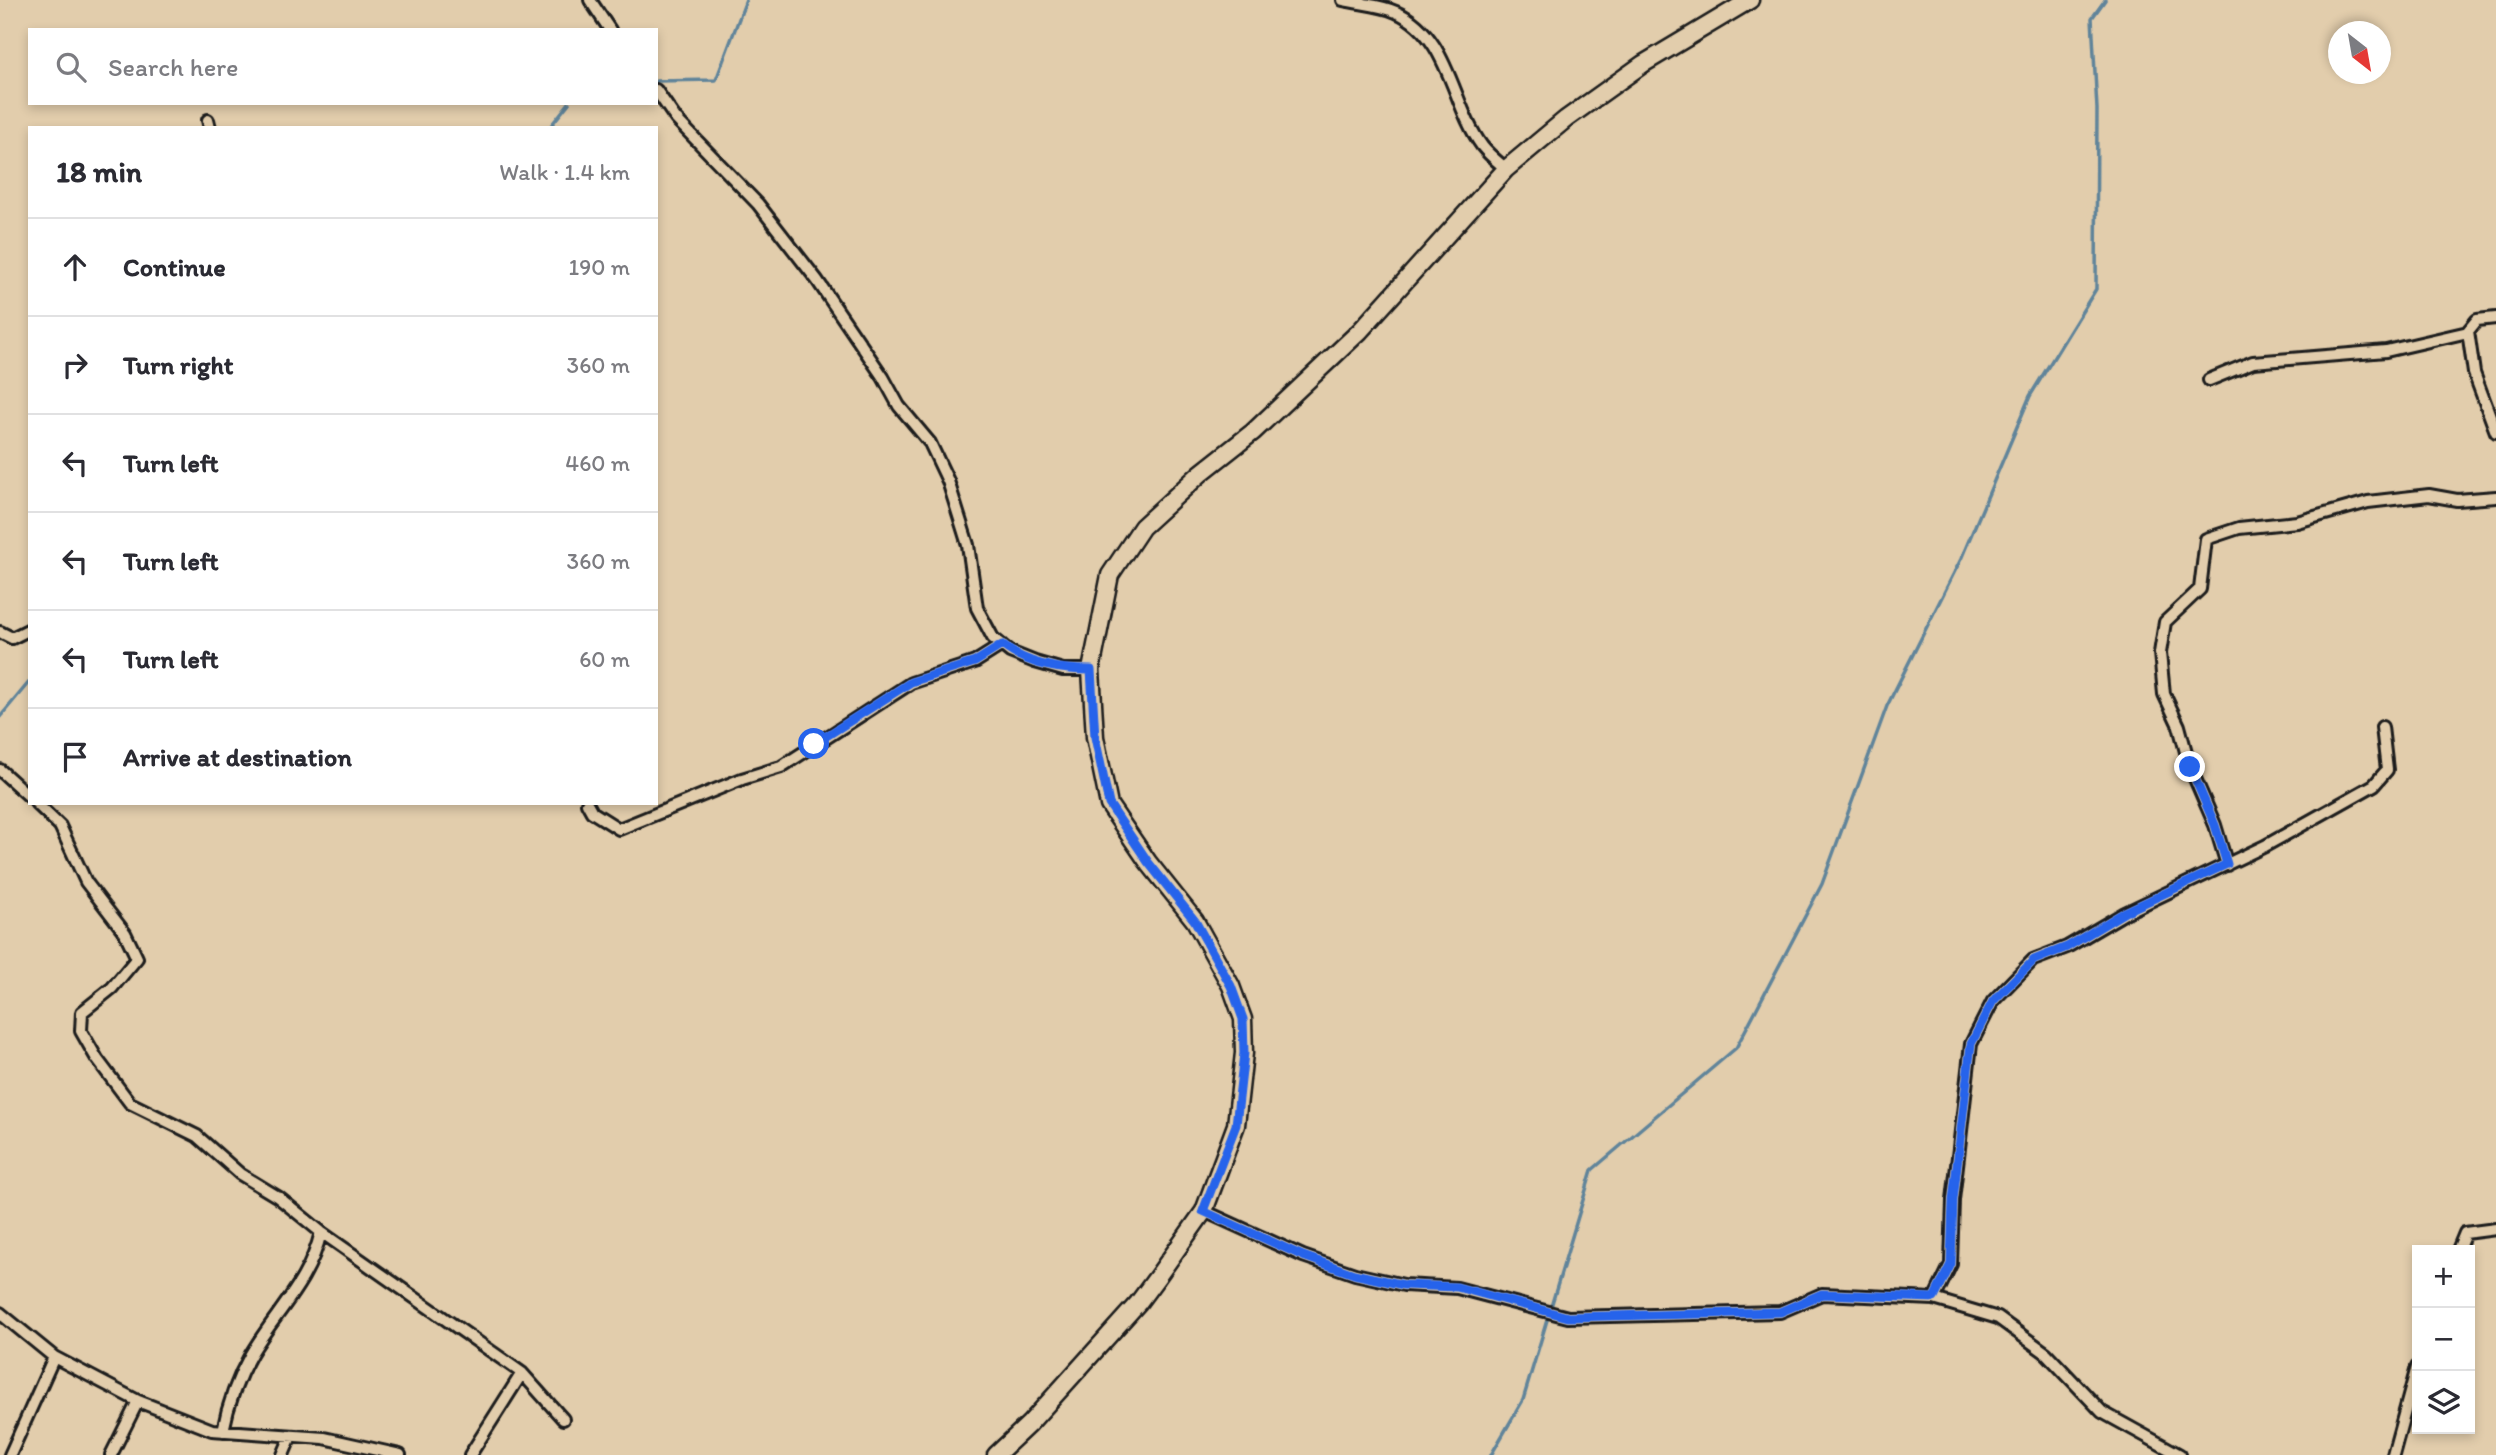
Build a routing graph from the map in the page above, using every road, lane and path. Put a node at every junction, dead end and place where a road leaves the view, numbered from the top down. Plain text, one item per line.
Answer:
1 (590, 0) edge
2 (1343, 0) edge
3 (1750, 0) edge
4 (609, 28) edge
5 (658, 93) edge
6 (1506, 169) junction
7 (2496, 318) edge
8 (2469, 332) junction
9 (2209, 380) dead end
10 (2496, 432) edge
11 (2496, 497) edge
12 (28, 630) edge
13 (0, 632) edge
14 (1002, 645) junction
15 (1091, 670) junction
16 (2382, 727) dead end
17 (0, 770) edge
18 (28, 795) edge
19 (38, 805) edge
20 (588, 805) edge
21 (2227, 864) junction
22 (1203, 1211) junction
23 (2496, 1229) edge
24 (321, 1232) junction
25 (2460, 1245) edge
26 (1934, 1298) junction
27 (0, 1313) edge
28 (54, 1357) junction
29 (2416, 1371) edge
30 (522, 1373) junction
31 (138, 1401) junction
32 (563, 1419) dead end
33 (223, 1432) junction
34 (291, 1436) junction
35 (10, 1455) edge
36 (111, 1455) edge
37 (283, 1455) edge
38 (400, 1455) edge
39 (470, 1455) edge
40 (996, 1455) edge
41 (2180, 1455) edge
42 (2393, 1455) edge

1 - 4 street
2 - 6 street
3 - 6 street
5 - 14 street
6 - 15 street
7 - 8 street
8 - 9 street
8 - 10 street
11 - 21 street
12 - 13 street
14 - 15 street
14 - 20 street
15 - 22 street
16 - 21 street
17 - 18 street
19 - 24 street
21 - 26 street
22 - 26 street
22 - 40 street
23 - 25 street
24 - 30 street
24 - 33 street
26 - 41 street
27 - 28 street
28 - 31 street
28 - 35 street
29 - 42 street
30 - 32 street
30 - 39 street
31 - 33 street
31 - 36 street
33 - 34 street
34 - 37 street
34 - 38 street

